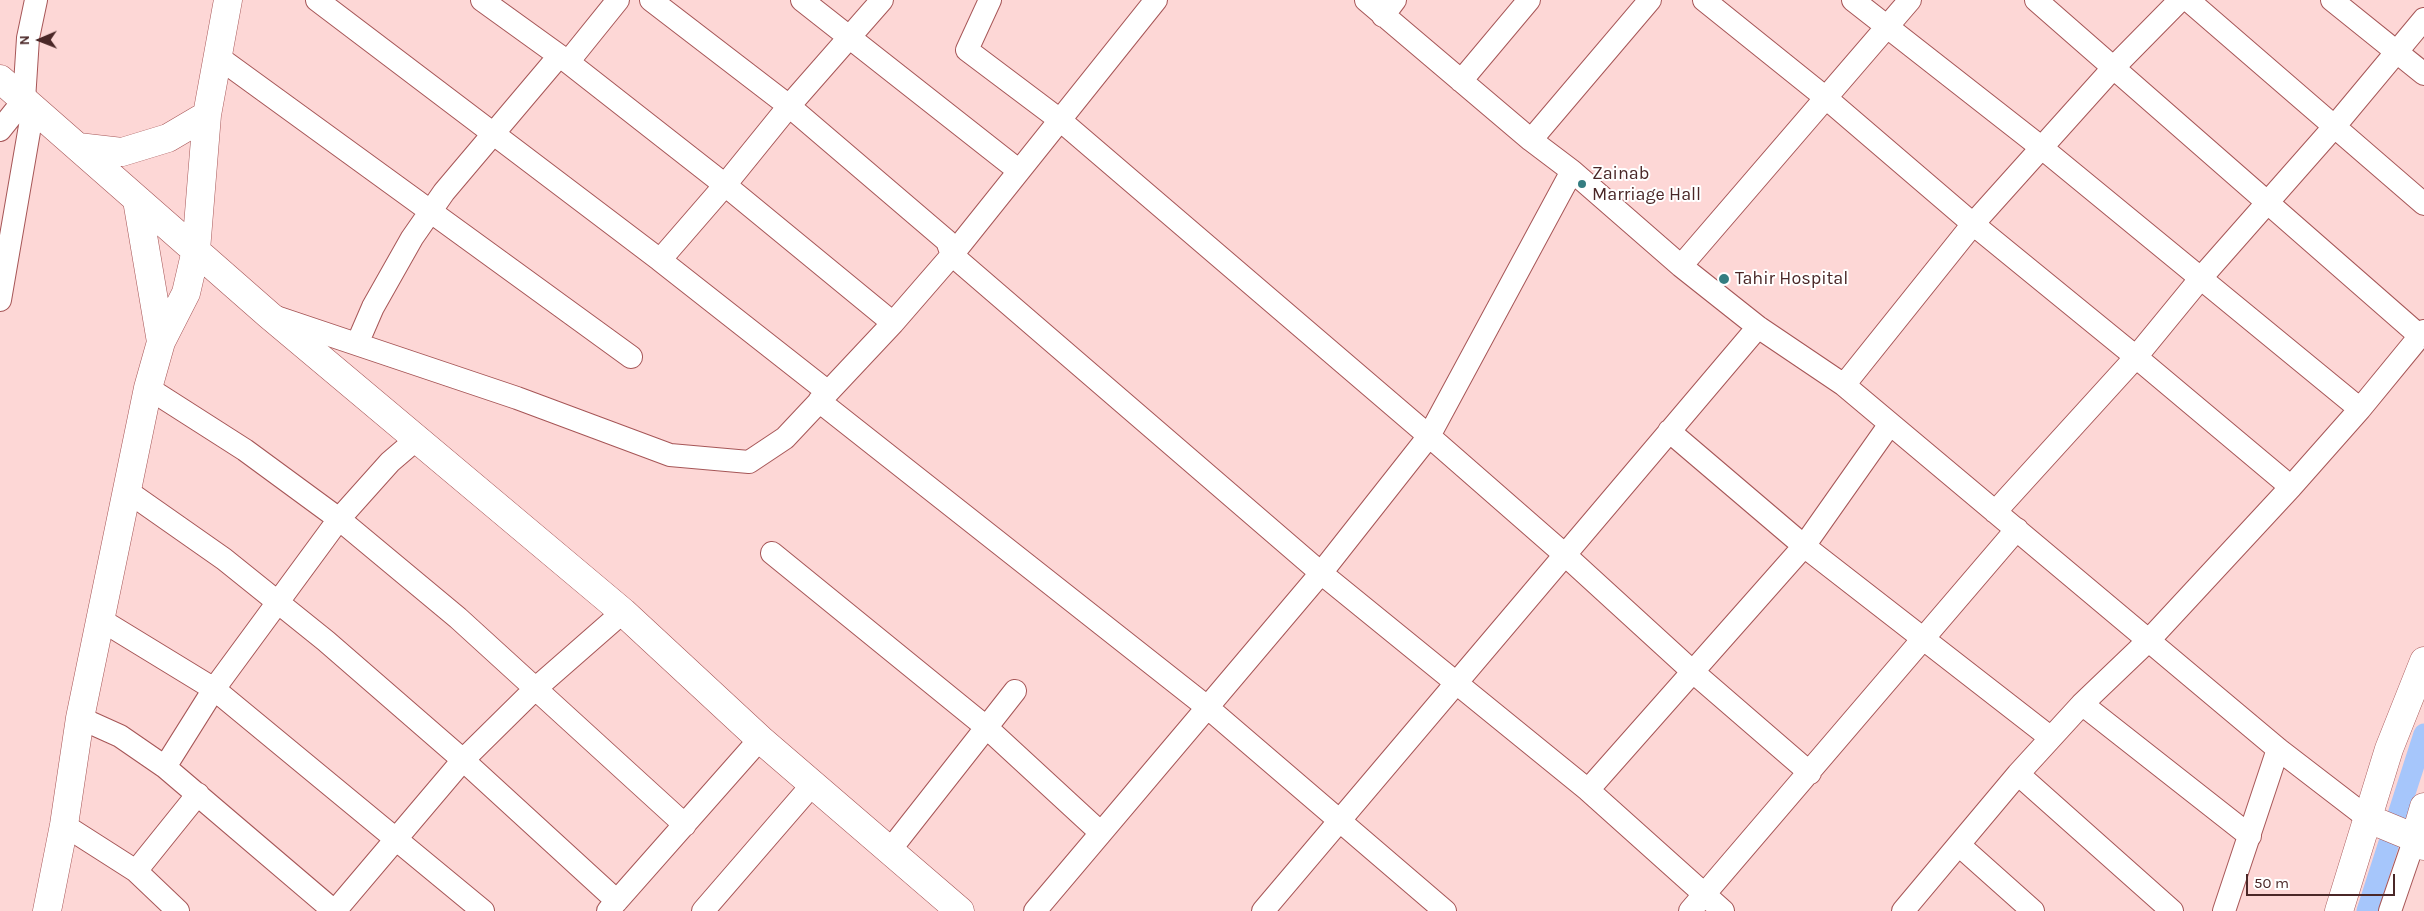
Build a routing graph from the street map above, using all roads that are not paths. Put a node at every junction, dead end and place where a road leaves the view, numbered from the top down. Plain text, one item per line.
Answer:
1 (36, 0) edge
2 (228, 0) edge
3 (317, 0) edge
4 (482, 0) edge
5 (618, 0) edge
6 (651, 0) edge
7 (802, 0) edge
8 (882, 0) edge
9 (990, 0) edge
10 (1156, 0) edge
11 (1366, 0) edge
12 (1529, 0) edge
13 (1650, 0) edge
14 (1704, 0) edge
15 (1853, 0) edge
16 (1910, 0) edge
17 (2036, 0) edge
18 (2180, 0) edge
19 (2188, 0) edge
20 (2332, 0) edge
21 (1389, 8) edge
22 (2424, 19) edge
23 (1888, 28) junction
24 (850, 39) junction
25 (2398, 52) junction
26 (218, 57) junction
27 (564, 59) junction
28 (2114, 68) junction
29 (2424, 74) edge
30 (0, 79) edge
31 (1461, 81) junction
32 (1826, 98) junction
33 (24, 100) junction
34 (789, 106) junction
35 (208, 115) junction
36 (1060, 120) junction
37 (2334, 127) junction
38 (0, 130) edge
39 (493, 133) junction
40 (1531, 140) junction
41 (78, 147) junction
42 (2042, 148) junction
43 (1018, 170) junction
44 (1572, 171) junction
45 (725, 185) junction
46 (137, 200) junction
47 (2268, 202) junction
48 (2424, 204) edge
49 (430, 211) junction
50 (1973, 224) junction
51 (196, 250) junction
52 (952, 255) junction
53 (660, 260) junction
54 (1681, 266) junction
55 (2200, 279) junction
56 (0, 300) edge
57 (269, 315) junction
58 (893, 323) junction
59 (1758, 327) junction
60 (2422, 333) edge
61 (161, 342) junction
62 (357, 344) junction
63 (631, 357) dead end
64 (2136, 357) junction
65 (1844, 385) junction
66 (148, 388) junction
67 (823, 397) junction
68 (2360, 409) junction
69 (1890, 424) junction
70 (1669, 431) junction
71 (1429, 436) junction
72 (418, 438) junction
73 (2291, 487) junction
74 (126, 491) junction
75 (1995, 512) junction
76 (339, 519) junction
77 (2017, 529) junction
78 (1804, 546) junction
79 (772, 553) dead end
80 (1564, 554) junction
81 (1321, 573) junction
82 (278, 603) junction
83 (622, 612) junction
84 (101, 620) junction
85 (2150, 639) junction
86 (1923, 640) junction
87 (2424, 661) edge
88 (1692, 671) junction
89 (1457, 684) junction
90 (214, 689) junction
91 (535, 689) junction
92 (1015, 691) dead end
93 (2082, 704) junction
94 (1207, 707) junction
95 (80, 718) junction
96 (986, 727) junction
97 (2051, 738) junction
98 (760, 739) junction
99 (2278, 749) junction
100 (463, 760) junction
101 (165, 766) junction
102 (1810, 773) junction
103 (2018, 774) junction
104 (812, 785) junction
105 (1588, 790) junction
106 (198, 794) junction
107 (2424, 807) edge
108 (2369, 819) junction
109 (1341, 820) junction
110 (685, 824) junction
111 (64, 825) junction
112 (1100, 833) junction
113 (2250, 836) junction
114 (394, 840) junction
115 (2419, 842) edge
116 (1959, 845) junction
117 (890, 850) junction
118 (136, 871) junction
119 (1703, 893) junction
120 (612, 906) edge
121 (945, 906) edge
122 (47, 911) edge
123 (178, 911) edge
124 (334, 911) edge
125 (483, 911) edge
126 (703, 911) edge
127 (1035, 911) edge
128 (1263, 911) edge
129 (1445, 911) edge
130 (1690, 911) edge
131 (1723, 911) edge
132 (1903, 911) edge
133 (2033, 911) edge
134 (2172, 911) edge
135 (2224, 911) edge
136 (2339, 911) edge
137 (2390, 911) edge

1 - 33 street
2 - 26 street
3 - 39 street
4 - 27 street
5 - 27 street
6 - 34 street
7 - 24 street
8 - 24 street
9 - 36 street
10 - 36 street
11 - 21 street
12 - 31 street
13 - 40 street
14 - 32 street
15 - 23 street
16 - 23 street
17 - 28 street
18 - 28 street
19 - 37 street
20 - 25 street
21 - 31 street
22 - 25 street
23 - 32 street
23 - 42 street
24 - 34 street
24 - 43 street
25 - 29 street
25 - 37 street
26 - 35 street
26 - 49 street
27 - 39 street
27 - 45 street
28 - 42 street
28 - 47 street
30 - 33 street
31 - 40 street
32 - 50 street
32 - 54 street
33 - 38 street
33 - 41 street
33 - 56 street
34 - 45 street
34 - 52 street
35 - 41 street
35 - 51 street
36 - 43 street
36 - 71 street
37 - 47 street
37 - 48 street
39 - 49 street
39 - 53 street
40 - 44 street
41 - 46 street
42 - 50 street
42 - 55 street
43 - 52 street
44 - 54 street
44 - 71 street
45 - 53 street
45 - 58 street
46 - 51 street
46 - 61 street
47 - 55 street
47 - 60 street
49 - 62 street
49 - 63 street
50 - 64 street
50 - 65 street
51 - 57 street
51 - 61 street
52 - 58 street
52 - 81 street
53 - 67 street
54 - 59 street
55 - 64 street
55 - 68 street
57 - 62 street
57 - 72 street
58 - 67 street
59 - 65 street
59 - 70 street
60 - 68 street
61 - 66 street
62 - 67 street
64 - 73 street
64 - 75 street
65 - 69 street
66 - 74 street
66 - 76 street
67 - 94 street
68 - 73 street
69 - 75 street
69 - 78 street
70 - 78 street
70 - 80 street
71 - 80 street
71 - 81 street
72 - 76 street
72 - 83 street
73 - 85 street
74 - 82 street
74 - 84 street
75 - 77 street
76 - 82 street
76 - 91 street
77 - 85 street
77 - 86 street
78 - 86 street
78 - 88 street
79 - 96 street
80 - 88 street
80 - 89 street
81 - 89 street
81 - 94 street
82 - 90 street
82 - 100 street
83 - 91 street
83 - 98 street
84 - 90 street
84 - 95 street
85 - 93 street
85 - 99 street
86 - 97 street
86 - 102 street
87 - 108 street
88 - 102 street
88 - 105 street
89 - 105 street
89 - 109 street
90 - 101 street
90 - 114 street
91 - 100 street
91 - 110 street
92 - 96 street
93 - 97 street
93 - 113 street
94 - 109 street
94 - 112 street
95 - 101 street
95 - 111 street
96 - 112 street
96 - 117 street
97 - 103 street
98 - 104 street
98 - 110 street
99 - 108 street
99 - 113 street
100 - 114 street
100 - 120 street
101 - 106 street
102 - 119 street
103 - 116 street
103 - 134 street
104 - 117 street
104 - 126 street
105 - 119 street
106 - 118 street
106 - 124 street
107 - 115 street
108 - 115 street
108 - 136 street
109 - 128 street
109 - 129 street
110 - 120 street
111 - 118 street
111 - 122 street
112 - 127 street
113 - 135 street
114 - 124 street
114 - 125 street
115 - 137 street
116 - 132 street
116 - 133 street
117 - 121 street
118 - 123 street
119 - 130 street
119 - 131 street

